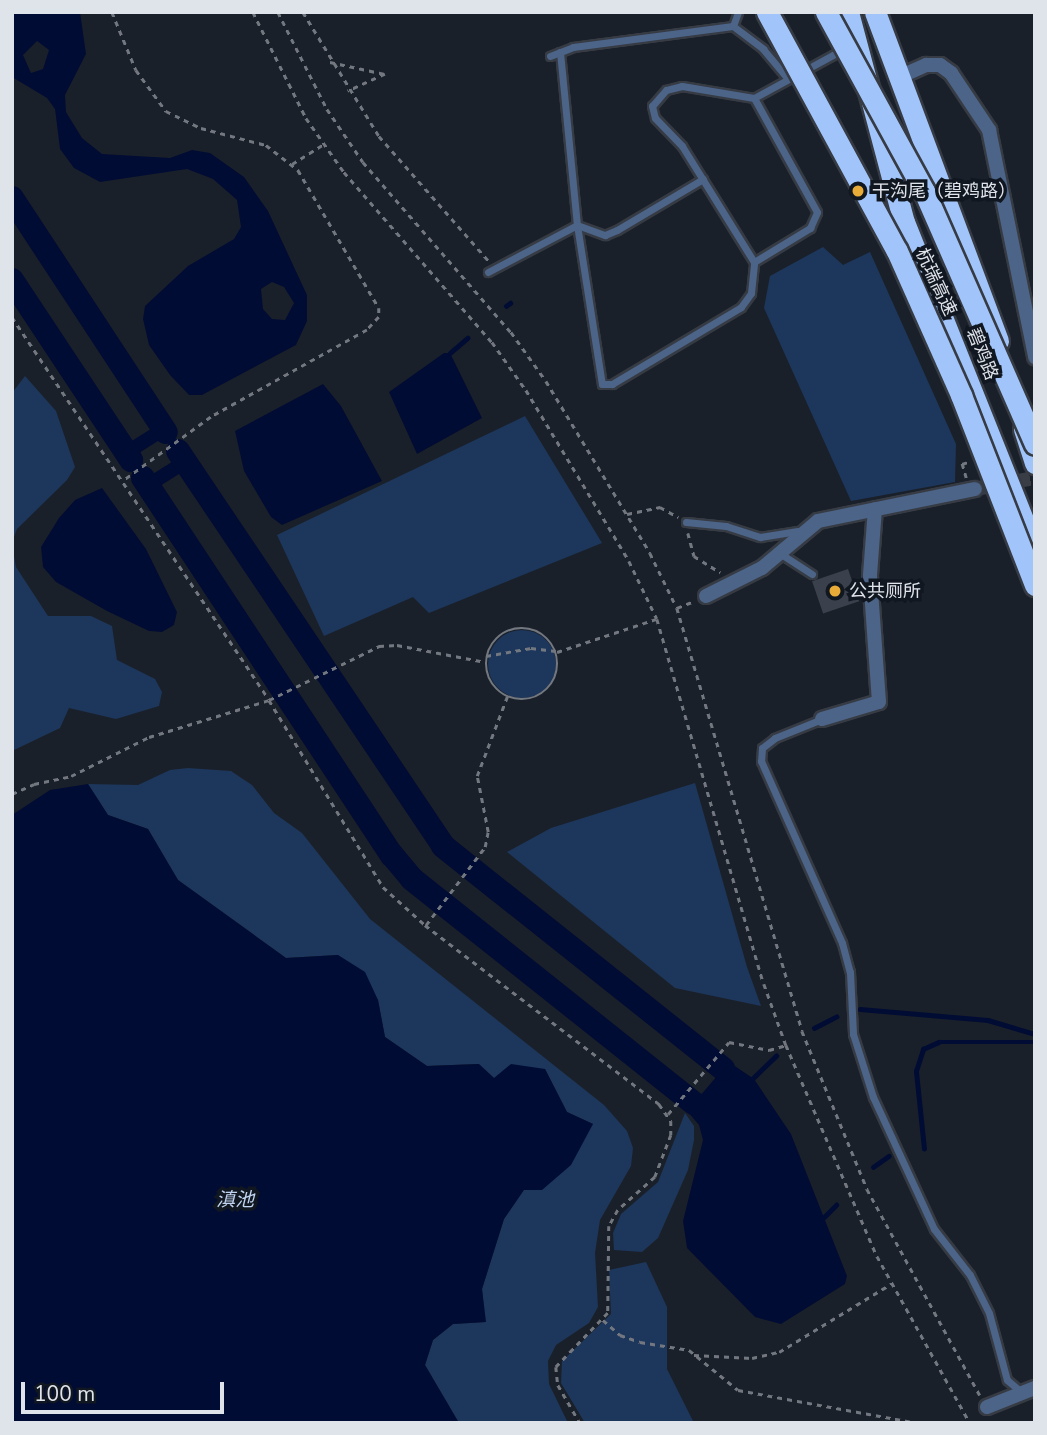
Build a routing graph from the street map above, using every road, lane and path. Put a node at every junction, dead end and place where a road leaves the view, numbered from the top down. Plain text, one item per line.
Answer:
1 (112, 12) edge
2 (253, 12) edge
3 (278, 12) edge
4 (303, 12) edge
5 (738, 12) edge
6 (754, 12) edge
7 (767, 12) edge
8 (826, 12) edge
9 (848, 12) edge
10 (878, 20) edge
11 (733, 26) junction
12 (857, 41) junction
13 (560, 52) junction
14 (550, 56) dead end
15 (330, 62) junction
16 (899, 77) junction
17 (788, 79) junction
18 (348, 91) junction
19 (754, 98) junction
20 (324, 144) junction
21 (292, 164) junction
22 (703, 179) junction
23 (577, 225) junction
24 (897, 251) junction
25 (754, 262) junction
26 (492, 270) joint
27 (12, 317) edge
28 (1035, 356) edge
29 (1035, 443) edge
30 (966, 463) dead end
31 (1035, 463) edge
32 (123, 481) junction
33 (973, 490) joint
34 (875, 509) junction
35 (627, 514) junction
36 (818, 521) junction
37 (686, 522) junction
38 (1035, 549) edge
39 (781, 554) junction
40 (812, 574) dead end
41 (724, 575) dead end
42 (1035, 585) edge
43 (706, 596) joint
44 (677, 608) junction
45 (657, 619) junction
46 (556, 651) junction
47 (486, 656) junction
48 (485, 662) junction
49 (507, 697) junction
50 (269, 700) junction
51 (822, 719) joint
52 (12, 794) edge
53 (425, 925) junction
54 (786, 1045) junction
55 (667, 1115) junction
56 (892, 1284) junction
57 (603, 1320) junction
58 (694, 1355) junction
59 (1035, 1388) edge
60 (1020, 1391) junction
61 (987, 1407) joint
62 (580, 1423) edge
63 (918, 1423) edge
64 (970, 1423) edge

1 - 21 path
2 - 20 path
3 - 35 path
4 - 15 path
5 - 11 lane
6 - 24 highway, bridge
7 - 24 highway, 杭瑞高速, bridge
8 - 29 highway, 杭瑞高速, bridge
9 - 12 highway, 碧鸡路
10 - 12 lane
10 - 16 highway, 碧鸡路
11 - 13 lane
11 - 17 lane
12 - 17 lane
12 - 38 highway, 碧鸡路
13 - 14 lane
13 - 23 lane
15 - 18 path
15 - 18 path
16 - 28 street
16 - 31 highway, 碧鸡路
17 - 19 lane
18 - 26 path
19 - 22 lane
19 - 25 lane
20 - 21 path
20 - 45 path
21 - 32 path
22 - 23 lane
22 - 25 lane
23 - 25 lane
23 - 26 lane
24 - 42 highway, 杭瑞高速, bridge
27 - 32 path
30 - 33 path
32 - 50 path
33 - 34 street
34 - 36 street
34 - 51 street
35 - 37 path
35 - 44 path
36 - 37 lane
36 - 39 street
37 - 41 path
39 - 40 lane
39 - 43 street
43 - 44 path
44 - 61 path
45 - 46 path
45 - 54 path
46 - 47 path
46 - 47 path
46 - 49 path
47 - 48 path
48 - 49 path
48 - 50 path
49 - 53 path
50 - 52 path
50 - 53 path
51 - 60 lane
53 - 55 path
54 - 55 path
54 - 56 path
55 - 57 path
56 - 58 path
56 - 64 path
57 - 58 path
57 - 62 path
58 - 63 path
59 - 60 street
60 - 61 street

